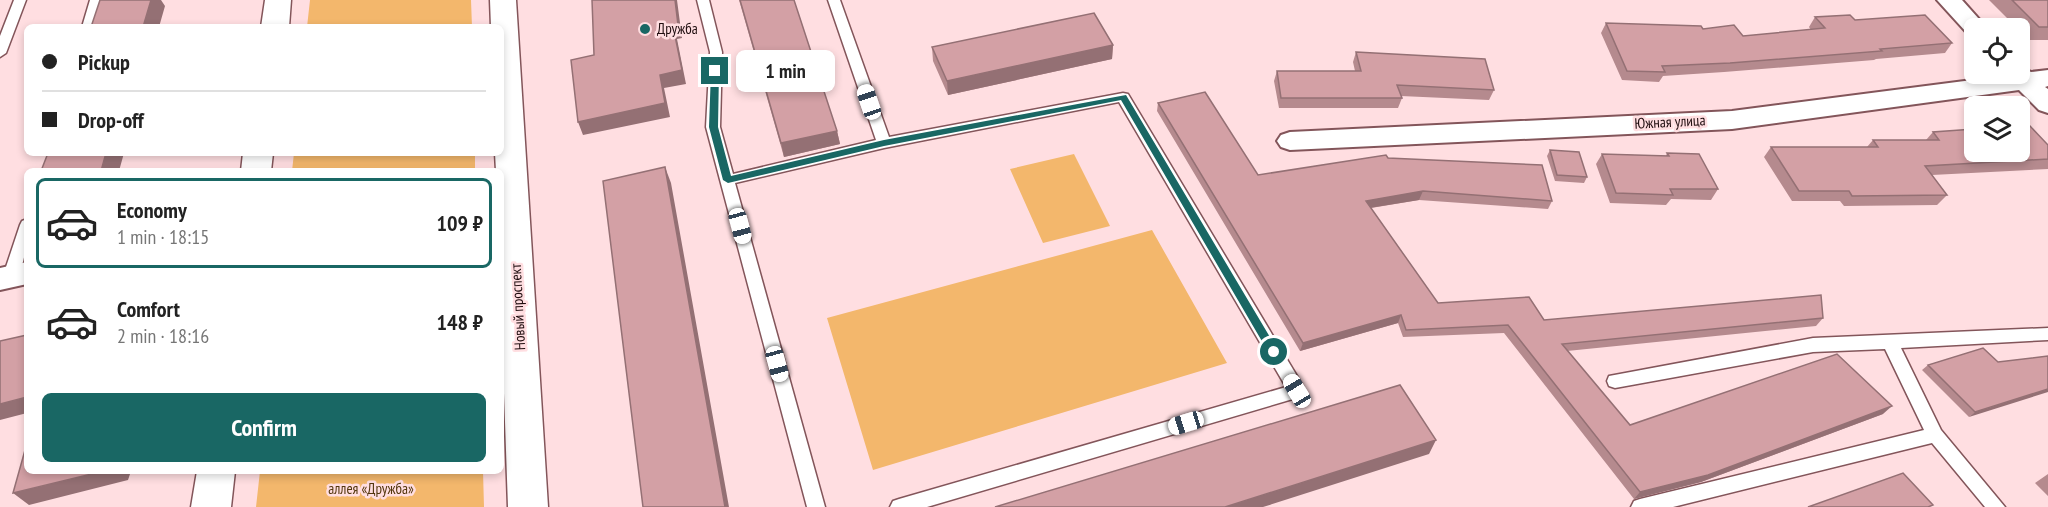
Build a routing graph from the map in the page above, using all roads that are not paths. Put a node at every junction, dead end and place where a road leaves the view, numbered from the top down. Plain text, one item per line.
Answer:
1 (20, 0) edge
2 (96, 0) edge
3 (279, 0) edge
4 (503, 0) edge
5 (703, 0) edge
6 (834, 0) edge
7 (1949, 0) edge
8 (1966, 18) edge
9 (89, 24) edge
10 (275, 24) edge
11 (0, 52) edge
12 (2030, 78) edge
13 (1987, 84) edge
14 (2048, 104) edge
15 (1290, 141) dead end
16 (884, 143) junction
17 (728, 180) junction
18 (24, 236) edge
19 (13, 276) edge
20 (2048, 334) edge
21 (1890, 342) junction
22 (1615, 381) dead end
23 (1935, 435) junction
24 (216, 474) edge
25 (211, 507) edge
26 (528, 507) edge
27 (816, 507) edge
28 (899, 507) edge
29 (1640, 507) edge
30 (1996, 507) edge

1 - 11 lane
2 - 9 lane
3 - 10 street
4 - 26 street, Новый проспект
5 - 17 lane
6 - 16 lane
7 - 8 street
12 - 14 street
13 - 15 street, Южная улица
16 - 17 lane
16 - 28 lane
17 - 27 lane
18 - 19 lane
20 - 21 lane
21 - 22 lane
21 - 23 lane
23 - 29 lane
23 - 30 lane
24 - 25 street

